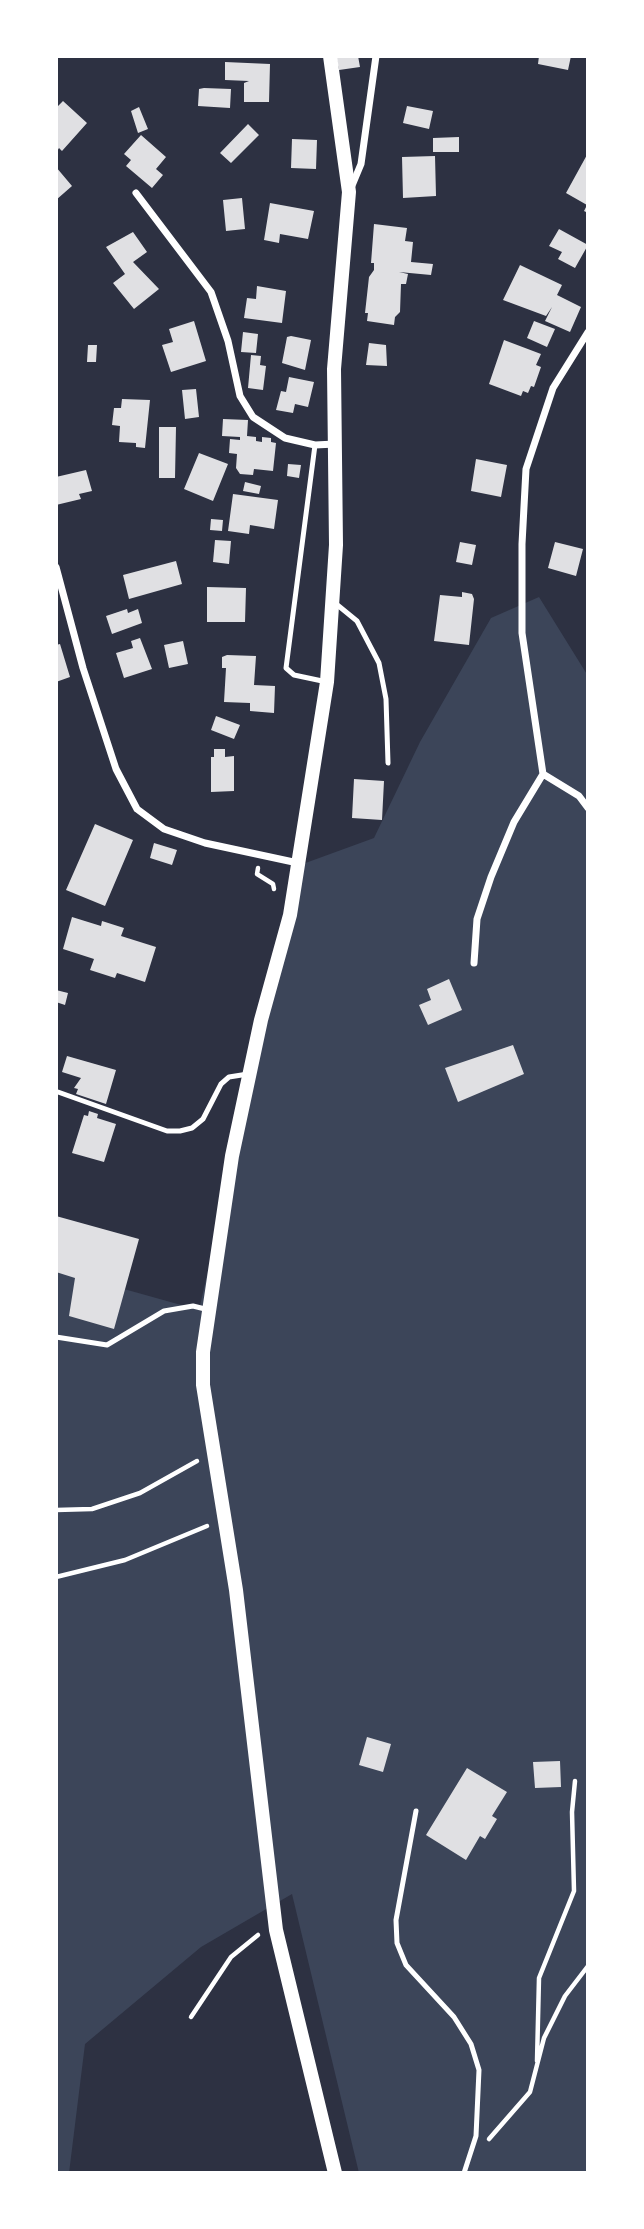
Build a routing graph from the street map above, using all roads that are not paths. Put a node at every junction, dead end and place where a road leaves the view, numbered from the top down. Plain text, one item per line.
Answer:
1 (330, 56) edge
2 (376, 56) edge
3 (349, 192) junction
4 (136, 193) dead end
5 (588, 332) edge
6 (335, 444) junction
7 (315, 445) junction
8 (56, 567) edge
9 (333, 602) junction
10 (327, 682) junction
11 (388, 763) dead end
12 (542, 774) junction
13 (588, 808) edge
14 (298, 863) junction
15 (474, 963) dead end
16 (248, 1074) junction
17 (58, 1092) dead end
18 (209, 1310) junction
19 (56, 1337) edge
20 (416, 1811) dead end
21 (335, 2173) edge
22 (464, 2173) edge

1 - 3 main road
2 - 3 street
3 - 6 main road
4 - 7 street
5 - 12 street
6 - 7 street
6 - 9 main road
7 - 10 lane
8 - 14 street
9 - 10 main road
9 - 11 lane
10 - 14 main road
12 - 13 street
12 - 15 street
14 - 16 main road
16 - 17 lane
16 - 18 main road
18 - 19 lane
18 - 21 main road
20 - 22 lane

